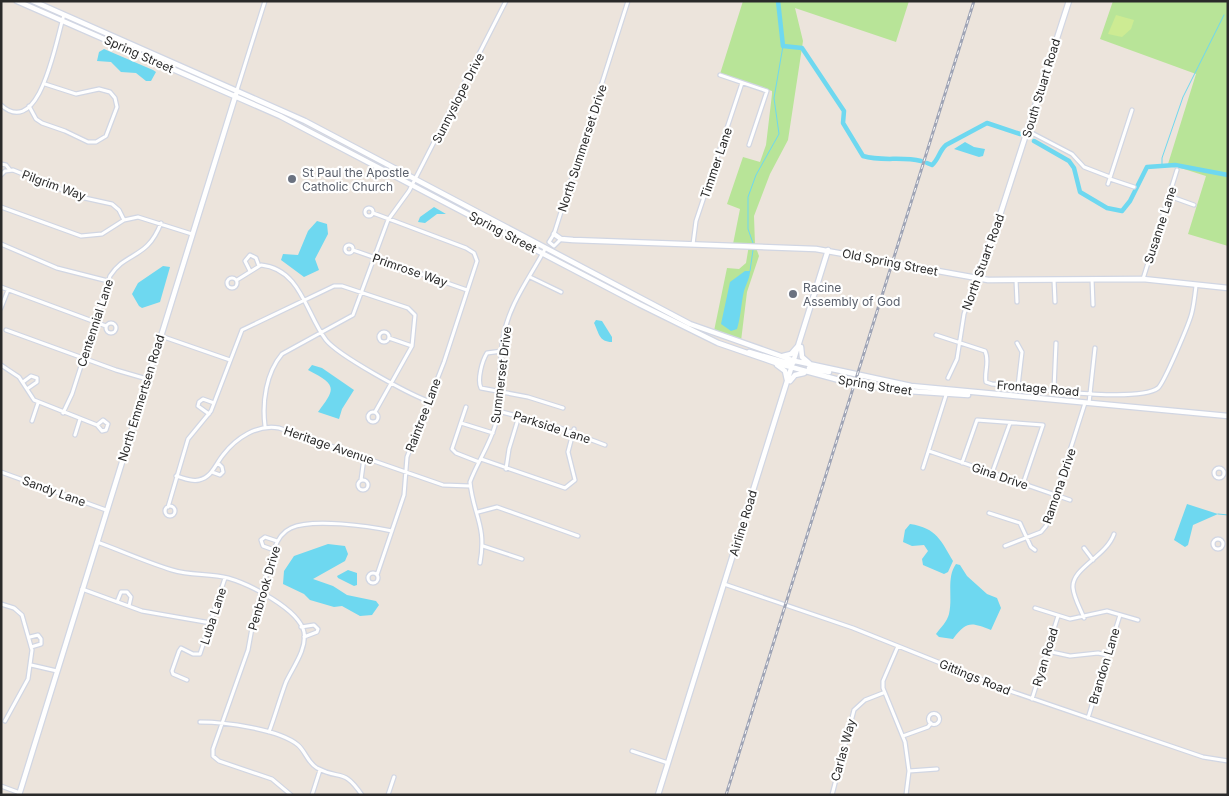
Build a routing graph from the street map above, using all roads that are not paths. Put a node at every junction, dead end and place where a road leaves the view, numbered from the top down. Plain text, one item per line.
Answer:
1 (17, 1) edge
2 (33, 1) edge
3 (264, 1) edge
4 (506, 1) edge
5 (628, 1) edge
6 (1069, 1) edge
7 (64, 15) junction
8 (62, 20) junction
9 (147, 51) junction
10 (145, 56) junction
11 (720, 75) dead end
12 (206, 76) junction
13 (204, 82) junction
14 (742, 83) junction
15 (45, 84) junction
16 (237, 90) junction
17 (235, 96) junction
18 (1, 105) edge
19 (29, 106) junction
20 (265, 106) junction
21 (1132, 110) dead end
22 (1028, 131) junction
23 (332, 135) junction
24 (329, 140) junction
25 (749, 146) dead end
26 (380, 160) junction
27 (1, 164) edge
28 (377, 166) junction
29 (10, 170) junction
30 (1177, 170) dead end
31 (1014, 174) joint
32 (1, 175) edge
33 (1110, 178) junction
34 (416, 179) junction
35 (1108, 184) dead end
36 (412, 185) junction
37 (1134, 187) dead end
38 (1169, 196) junction
39 (1194, 205) dead end
40 (1, 207) edge
41 (372, 213) dead end
42 (124, 220) junction
43 (388, 220) junction
44 (161, 223) junction
45 (192, 234) junction
46 (554, 234) junction
47 (561, 239) junction
48 (1, 244) edge
49 (693, 244) junction
50 (353, 250) dead end
51 (828, 250) junction
52 (544, 251) junction
53 (374, 257) junction
54 (259, 266) junction
55 (250, 271) junction
56 (530, 277) junction
57 (976, 279) junction
58 (1092, 279) junction
59 (1143, 279) junction
60 (237, 280) dead end
61 (1016, 280) junction
62 (1054, 280) junction
63 (108, 281) junction
64 (1196, 286) junction
65 (1, 287) edge
66 (1228, 288) edge
67 (8, 290) junction
68 (467, 290) junction
69 (362, 292) junction
70 (561, 292) dead end
71 (305, 300) junction
72 (1017, 302) dead end
73 (1055, 302) dead end
74 (1093, 305) dead end
75 (1, 308) edge
76 (94, 322) junction
77 (106, 326) dead end
78 (6, 330) dead end
79 (322, 333) junction
80 (936, 335) dead end
81 (160, 336) junction
82 (389, 338) dead end
83 (801, 340) junction
84 (960, 342) junction
85 (1017, 343) dead end
86 (1056, 343) dead end
87 (412, 346) junction
88 (729, 347) junction
89 (1095, 348) dead end
90 (502, 351) junction
91 (777, 355) junction
92 (83, 358) junction
93 (230, 360) junction
94 (768, 361) junction
95 (795, 361) junction
96 (1, 365) edge
97 (819, 367) junction
98 (793, 368) junction
99 (843, 372) junction
100 (810, 373) junction
101 (948, 378) dead end
102 (147, 379) junction
103 (23, 382) junction
104 (391, 382) junction
105 (787, 384) junction
106 (1018, 386) junction
107 (27, 389) junction
108 (1054, 389) junction
109 (501, 390) junction
110 (1090, 392) junction
111 (947, 393) junction
112 (428, 400) junction
113 (38, 403) junction
114 (214, 403) junction
115 (1087, 403) junction
116 (466, 407) dead end
117 (563, 408) dead end
118 (498, 411) junction
119 (375, 412) dead end
120 (62, 413) junction
121 (209, 414) junction
122 (519, 416) junction
123 (1228, 416) edge
124 (80, 419) junction
125 (32, 421) dead end
126 (1010, 422) junction
127 (461, 423) junction
128 (97, 425) dead end
129 (265, 426) junction
130 (574, 431) junction
131 (493, 433) junction
132 (74, 436) dead end
133 (605, 445) dead end
134 (929, 451) junction
135 (364, 458) junction
136 (480, 461) junction
137 (218, 463) junction
138 (962, 463) junction
139 (923, 468) dead end
140 (506, 469) junction
141 (1, 472) edge
142 (212, 472) junction
143 (405, 472) junction
144 (992, 473) junction
145 (176, 476) junction
146 (361, 480) dead end
147 (1023, 484) junction
148 (470, 486) junction
149 (1056, 495) junction
150 (1070, 500) dead end
151 (168, 507) dead end
152 (106, 510) junction
153 (478, 512) junction
154 (990, 513) dead end
155 (392, 531) junction
156 (1114, 534) dead end
157 (578, 536) dead end
158 (1027, 538) junction
159 (277, 541) junction
160 (96, 542) junction
161 (483, 546) junction
162 (1005, 546) dead end
163 (1084, 548) dead end
164 (274, 550) junction
165 (1035, 550) dead end
166 (522, 559) dead end
167 (1093, 560) junction
168 (480, 563) dead end
169 (377, 575) dead end
170 (225, 578) junction
171 (724, 584) junction
172 (82, 589) junction
173 (261, 593) junction
174 (118, 602) junction
175 (1, 604) edge
176 (129, 606) junction
177 (1035, 608) dead end
178 (1120, 615) junction
179 (1058, 616) junction
180 (1084, 618) junction
181 (1138, 620) dead end
182 (211, 623) junction
183 (302, 627) junction
184 (30, 637) junction
185 (304, 637) junction
186 (898, 646) junction
187 (31, 647) junction
188 (1047, 651) junction
189 (1107, 655) junction
190 (31, 665) junction
191 (57, 671) junction
192 (187, 680) dead end
193 (883, 693) junction
194 (1032, 699) junction
195 (1088, 718) junction
196 (5, 721) dead end
197 (200, 722) dead end
198 (222, 722) junction
199 (931, 723) dead end
200 (269, 732) junction
201 (903, 736) junction
202 (632, 751) dead end
203 (1228, 761) edge
204 (668, 763) junction
205 (937, 769) dead end
206 (320, 770) junction
207 (909, 771) junction
208 (394, 777) dead end
209 (1, 786) edge
210 (19, 794) edge
211 (291, 795) edge
212 (312, 795) edge
213 (362, 795) edge
214 (388, 795) edge
215 (658, 795) edge
216 (832, 795) edge
217 (906, 795) edge

1 - 8 main road, Spring Street
2 - 7 main road, Spring Street
3 - 16 street, North Emmertsen Road
4 - 34 street, Sunnyslope Drive
5 - 46 street, North Summerset Drive
6 - 22 main road, South Stuart Road
7 - 8 street
7 - 9 main road, Spring Street
8 - 10 main road, Spring Street
8 - 15 street
9 - 10 main road
9 - 12 main road, Spring Street
10 - 13 main road, Spring Street
11 - 14 street
12 - 13 main road
12 - 16 main road, Spring Street
13 - 16 main road
13 - 17 main road, Spring Street
14 - 25 street
14 - 49 street, Timmer Lane
15 - 19 street
15 - 19 street
16 - 17 main road, North Emmertsen Road
16 - 20 main road, Spring Street
17 - 20 main road, Spring Street
17 - 45 main road, North Emmertsen Road
18 - 19 street
20 - 23 main road, Spring Street
20 - 24 main road, Spring Street
21 - 33 street
22 - 31 main road, South Stuart Road
22 - 33 street
23 - 24 main road
23 - 26 main road, Spring Street
24 - 28 main road, Spring Street
26 - 28 main road
26 - 34 main road, Spring Street
27 - 29 street
28 - 36 main road, Spring Street
29 - 32 street, Pilgrim Way
29 - 42 street, Pilgrim Way
30 - 38 street, Susanne Lane
31 - 57 main road, North Stuart Road
33 - 35 street
33 - 37 street
34 - 36 street, Sunnyslope Drive
34 - 52 main road, Spring Street
36 - 43 street, Sunnyslope Drive
36 - 52 main road, Spring Street
38 - 39 street
38 - 59 street, Susanne Lane
40 - 42 street
41 - 43 street
42 - 44 street
43 - 53 street, Sunnyslope Drive
43 - 68 street, Raintree Lane
44 - 45 street
44 - 63 street, Centennial Lane
45 - 81 main road, North Emmertsen Road
46 - 47 main road
46 - 47 street
47 - 49 main road, Old Spring Street
48 - 63 street
49 - 51 main road, Old Spring Street
50 - 53 street, Primrose Way
51 - 57 main road, Old Spring Street
51 - 83 main road, Airline Road
52 - 56 street, Summerset Drive
52 - 88 main road, Spring Street
52 - 91 main road, Spring Street
53 - 68 street, Primrose Way
53 - 69 street, Sunnyslope Drive
54 - 55 street
54 - 55 street
54 - 71 street
55 - 60 street
56 - 70 street
56 - 90 street, Summerset Drive
57 - 61 main road, Old Spring Street
57 - 84 street, North Stuart Road
58 - 59 main road, Old Spring Street
58 - 62 main road, Old Spring Street
58 - 74 street
59 - 64 main road, Old Spring Street
61 - 62 main road, Old Spring Street
61 - 72 street
62 - 73 street
63 - 76 street, Centennial Lane
64 - 66 main road, Old Spring Street
64 - 110 street, Frontage Road
65 - 67 street
67 - 75 street
67 - 76 street
68 - 112 street, Raintree Lane
69 - 71 street
69 - 79 street, Sunnyslope Drive
69 - 87 street
71 - 79 street
71 - 93 street
76 - 77 street
76 - 92 street, Centennial Lane
78 - 92 street
79 - 104 street
79 - 129 street
80 - 84 street
81 - 93 street
81 - 102 main road, North Emmertsen Road
82 - 87 street
83 - 91 main road
83 - 95 main road, Airline Road
83 - 97 main road
84 - 101 street, North Stuart Road
84 - 106 street, Frontage Road
85 - 106 street
86 - 108 street
87 - 104 street
88 - 94 main road, Spring Street
88 - 95 main road
89 - 110 street, Ramona Drive
90 - 109 street, Summerset Drive
90 - 109 street
91 - 95 main road, Spring Street
92 - 102 street
92 - 120 street, Centennial Lane
93 - 114 street
94 - 98 main road, Spring Street
94 - 105 main road
95 - 97 main road, Spring Street
95 - 98 main road, Airline Road
96 - 103 street
97 - 99 main road, Spring Street
98 - 99 main road
98 - 100 main road, Spring Street
98 - 105 main road, Airline Road
99 - 111 main road, Spring Street
100 - 105 main road
100 - 111 main road, Spring Street
102 - 152 main road, North Emmertsen Road
103 - 107 street
103 - 107 street
104 - 112 street
104 - 119 street
105 - 171 main road, Airline Road
106 - 108 street, Frontage Road
107 - 113 street
108 - 110 street, Frontage Road
109 - 117 street
109 - 118 street, Summerset Drive
110 - 115 street, Ramona Drive
111 - 115 main road, Spring Street
111 - 134 street
112 - 143 street, Raintree Lane
113 - 120 street
113 - 125 street
114 - 121 street
114 - 121 street
115 - 123 main road, Spring Street
115 - 149 street, Ramona Drive
116 - 127 street
118 - 122 street, Parkside Lane
118 - 131 street, Summerset Drive
120 - 124 street
121 - 145 street
122 - 130 street, Parkside Lane
122 - 140 street
124 - 128 street
124 - 132 street
126 - 138 street
126 - 144 street
126 - 147 street
127 - 131 street
127 - 136 street
129 - 135 street, Heritage Avenue
129 - 137 street
130 - 133 street, Parkside Lane
130 - 140 street
131 - 136 street, Summerset Drive
134 - 138 street, Gina Drive
134 - 139 street
135 - 143 street, Heritage Avenue
135 - 146 street
136 - 140 street
136 - 148 street, Summerset Drive
137 - 142 street
137 - 142 street
138 - 144 street, Gina Drive
141 - 152 street, Sandy Lane
142 - 145 street
143 - 148 street, Heritage Avenue
143 - 155 street, Raintree Lane
144 - 147 street, Gina Drive
145 - 151 street
147 - 149 street, Gina Drive
148 - 153 street
149 - 150 street, Gina Drive
149 - 158 street, Ramona Drive
152 - 160 main road, North Emmertsen Road
153 - 157 street
153 - 161 street
154 - 158 street
155 - 159 street, Penbrook Drive
155 - 169 street, Raintree Lane
156 - 167 street
158 - 162 street, Ramona Drive
158 - 165 street
159 - 164 street, Penbrook Drive
159 - 164 street
160 - 170 street
160 - 172 main road, North Emmertsen Road
161 - 166 street
161 - 168 street
163 - 167 street
164 - 173 street, Penbrook Drive
167 - 180 street
170 - 173 street
170 - 182 street, Luba Lane
171 - 186 street, Gittings Road
171 - 204 main road, Airline Road
172 - 174 street
172 - 191 main road, North Emmertsen Road
173 - 183 street
173 - 198 street, Penbrook Drive
174 - 176 street
174 - 176 street
175 - 184 street
176 - 182 street
177 - 179 street
178 - 180 street
178 - 181 street
178 - 189 street, Brandon Lane
179 - 180 street
179 - 188 street, Ryan Road
182 - 192 street, Luba Lane
183 - 185 street
183 - 185 street
184 - 187 street
184 - 187 street
185 - 200 street
186 - 193 street
186 - 194 street, Gittings Road
187 - 190 street
188 - 189 street
188 - 194 street, Ryan Road
189 - 195 street, Brandon Lane
190 - 191 street
190 - 196 street
191 - 210 main road, North Emmertsen Road
193 - 201 street
193 - 216 street, Carlas Way
194 - 195 street, Gittings Road
195 - 203 street, Gittings Road
197 - 198 street
198 - 200 street
198 - 211 street, Penbrook Drive
199 - 201 street
200 - 206 street
201 - 207 street
202 - 204 street
204 - 215 main road, Airline Road
205 - 207 street
206 - 212 street
206 - 213 street
207 - 217 street
208 - 214 street
209 - 210 street

